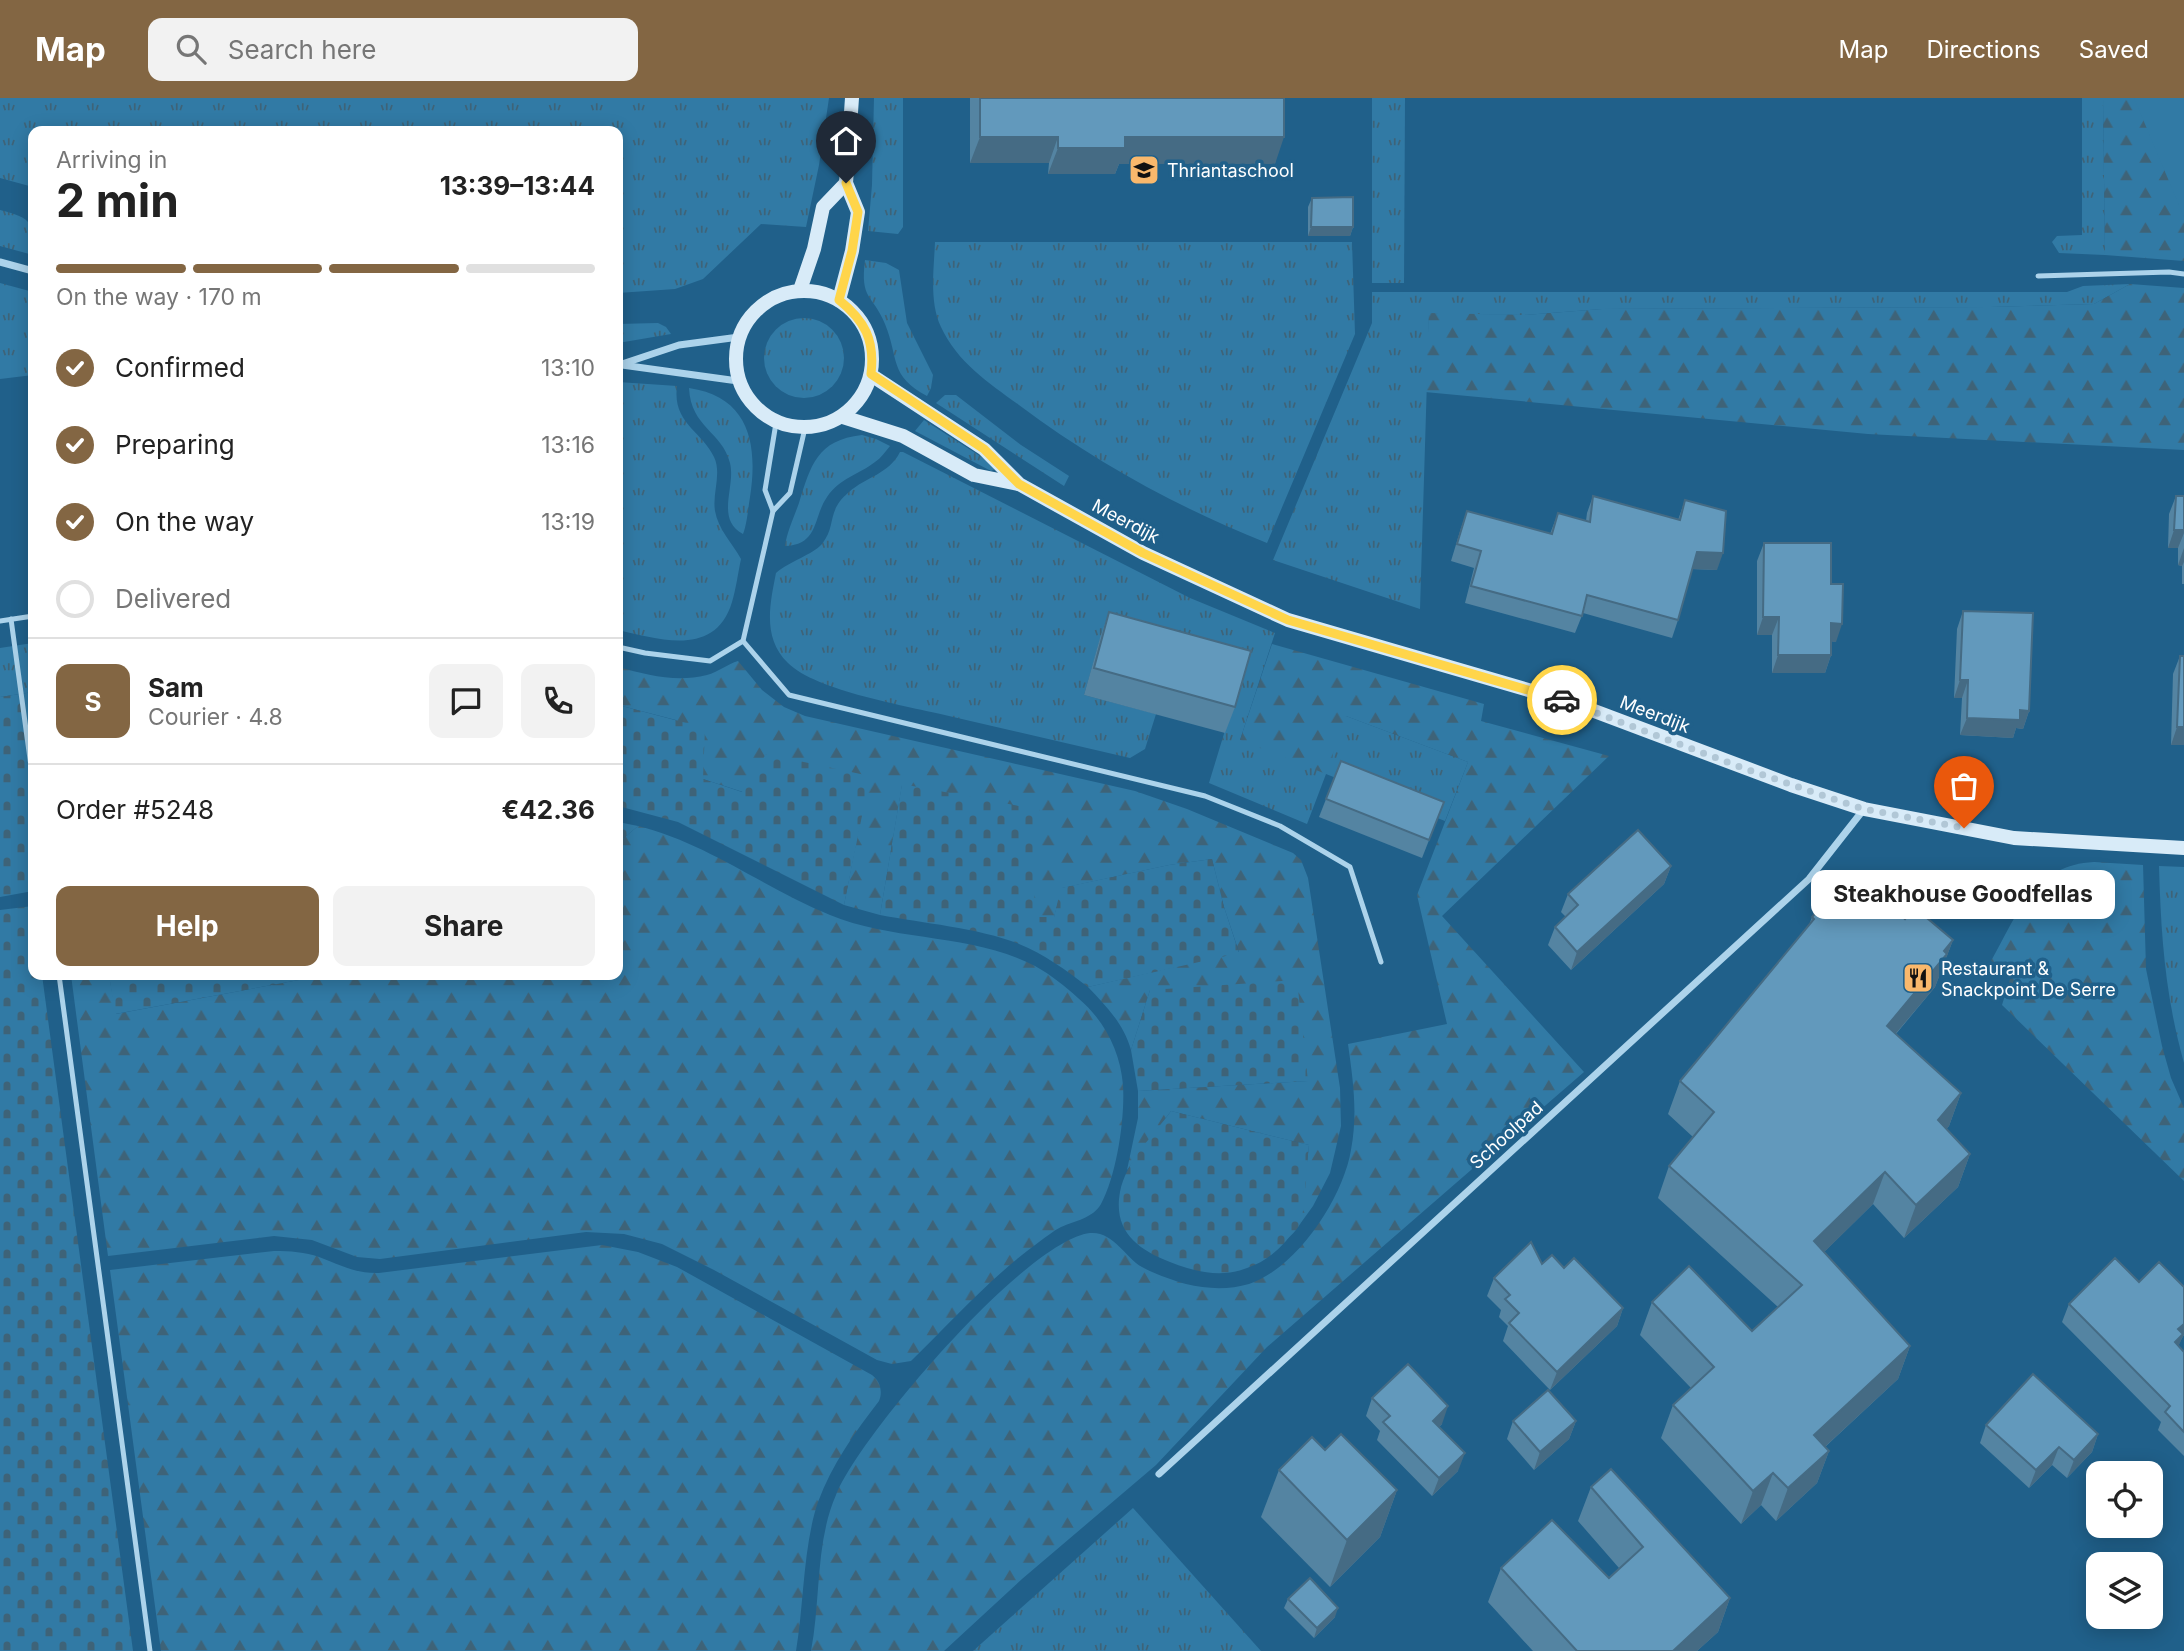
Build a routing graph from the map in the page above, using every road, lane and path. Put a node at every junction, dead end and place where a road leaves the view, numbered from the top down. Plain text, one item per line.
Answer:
1 (852, 98) edge
2 (846, 183) junction
3 (0, 262) edge
4 (28, 270) edge
5 (2184, 274) edge
6 (2038, 276) dead end
7 (800, 290) junction
8 (839, 300) junction
9 (738, 337) junction
10 (623, 363) edge
11 (623, 366) edge
12 (871, 374) junction
13 (738, 381) junction
14 (843, 416) junction
15 (776, 423) junction
16 (805, 428) junction
17 (1019, 484) junction
18 (773, 510) junction
19 (28, 617) edge
20 (11, 619) junction
21 (0, 621) edge
22 (743, 641) junction
23 (623, 648) edge
24 (28, 744) edge
25 (1864, 809) junction
26 (2184, 848) edge
27 (1381, 962) dead end
28 (61, 980) edge
29 (1159, 1474) dead end
30 (150, 1651) edge

1 - 2 street
2 - 7 street
2 - 8 street
3 - 4 street
5 - 6 lane
7 - 8 street
7 - 9 street
8 - 12 street
9 - 10 street
9 - 13 street
11 - 13 street
12 - 14 street
12 - 17 street, Meerdijk
13 - 15 street
14 - 16 street
14 - 17 street, Meerdijk
15 - 16 street
15 - 18 lane
16 - 18 lane
17 - 25 street, Meerdijk
18 - 22 lane
19 - 20 lane
20 - 21 lane
20 - 24 lane
22 - 23 lane
22 - 27 lane
25 - 26 street, Meerdijk
25 - 29 street, Schoolpad
28 - 30 lane

